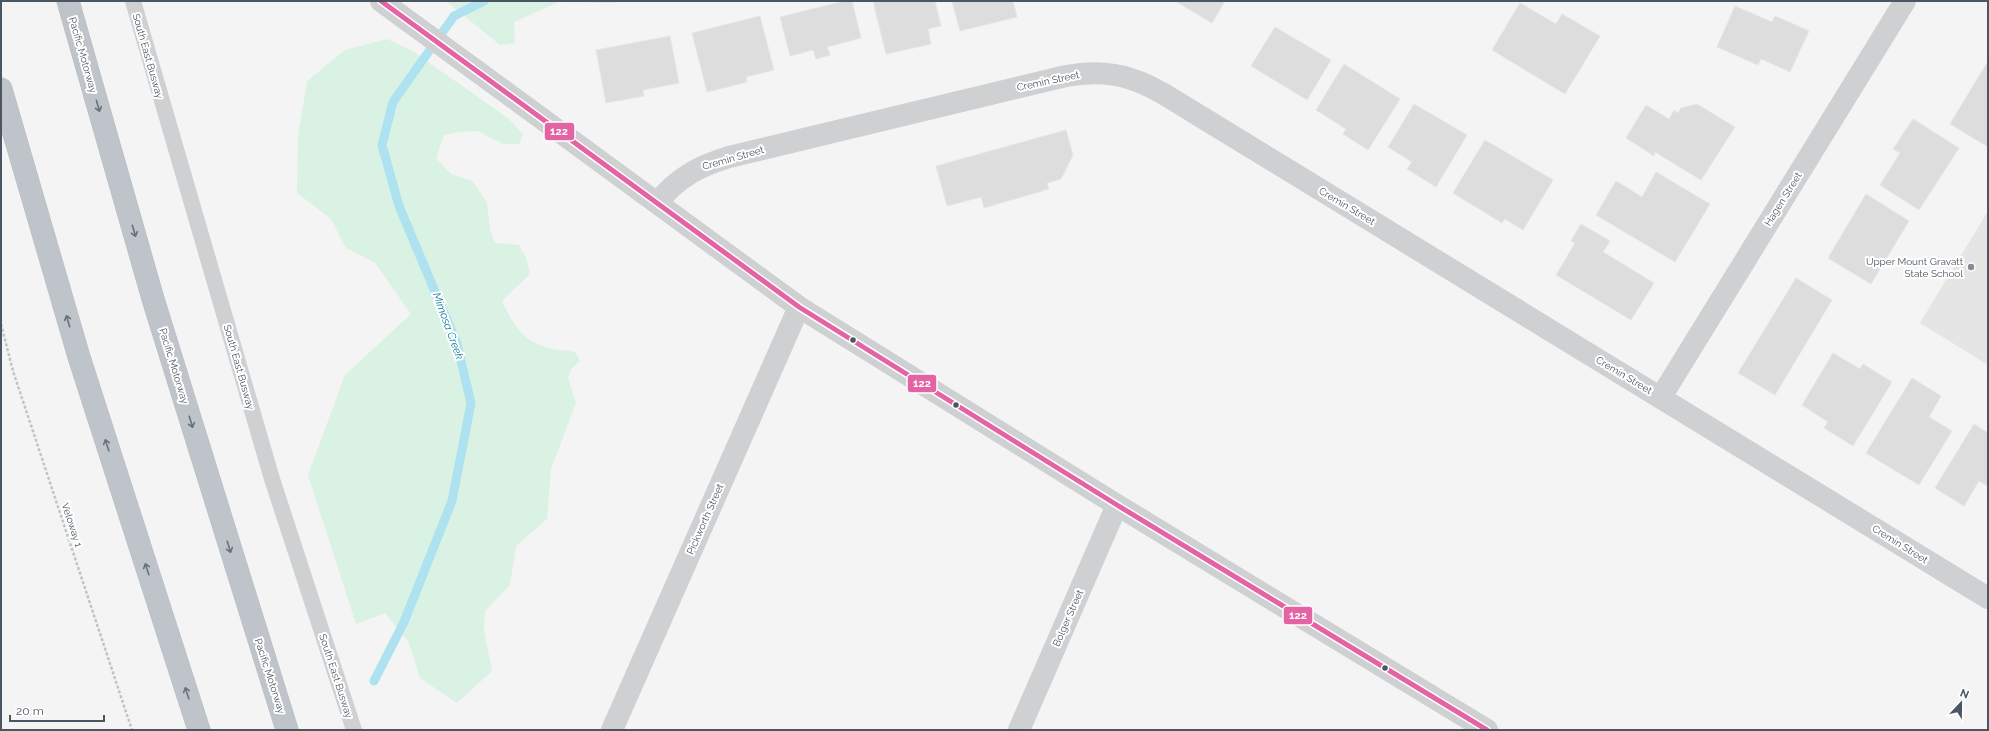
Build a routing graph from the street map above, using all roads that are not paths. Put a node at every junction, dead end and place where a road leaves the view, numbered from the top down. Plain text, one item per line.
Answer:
1 (68, 1) edge
2 (133, 1) edge
3 (381, 1) edge
4 (1905, 1) edge
5 (1, 89) edge
6 (657, 203) junction
7 (799, 307) junction
8 (1661, 397) junction
9 (1117, 505) junction
10 (1988, 598) edge
11 (199, 730) edge
12 (287, 730) edge
13 (354, 730) edge
14 (612, 730) edge
15 (1019, 730) edge
16 (1487, 730) edge

1 -> 12 highway, Pacific Motorway
2 - 13 lane, South East Busway
3 - 6 street
4 - 8 street, Hagen Street
11 -> 5 highway
6 - 7 street
6 - 8 street, Cremin Street
7 - 9 street
7 - 14 street, Pickworth Street
8 - 10 street, Cremin Street
9 - 15 street, Bolger Street
9 - 16 street

